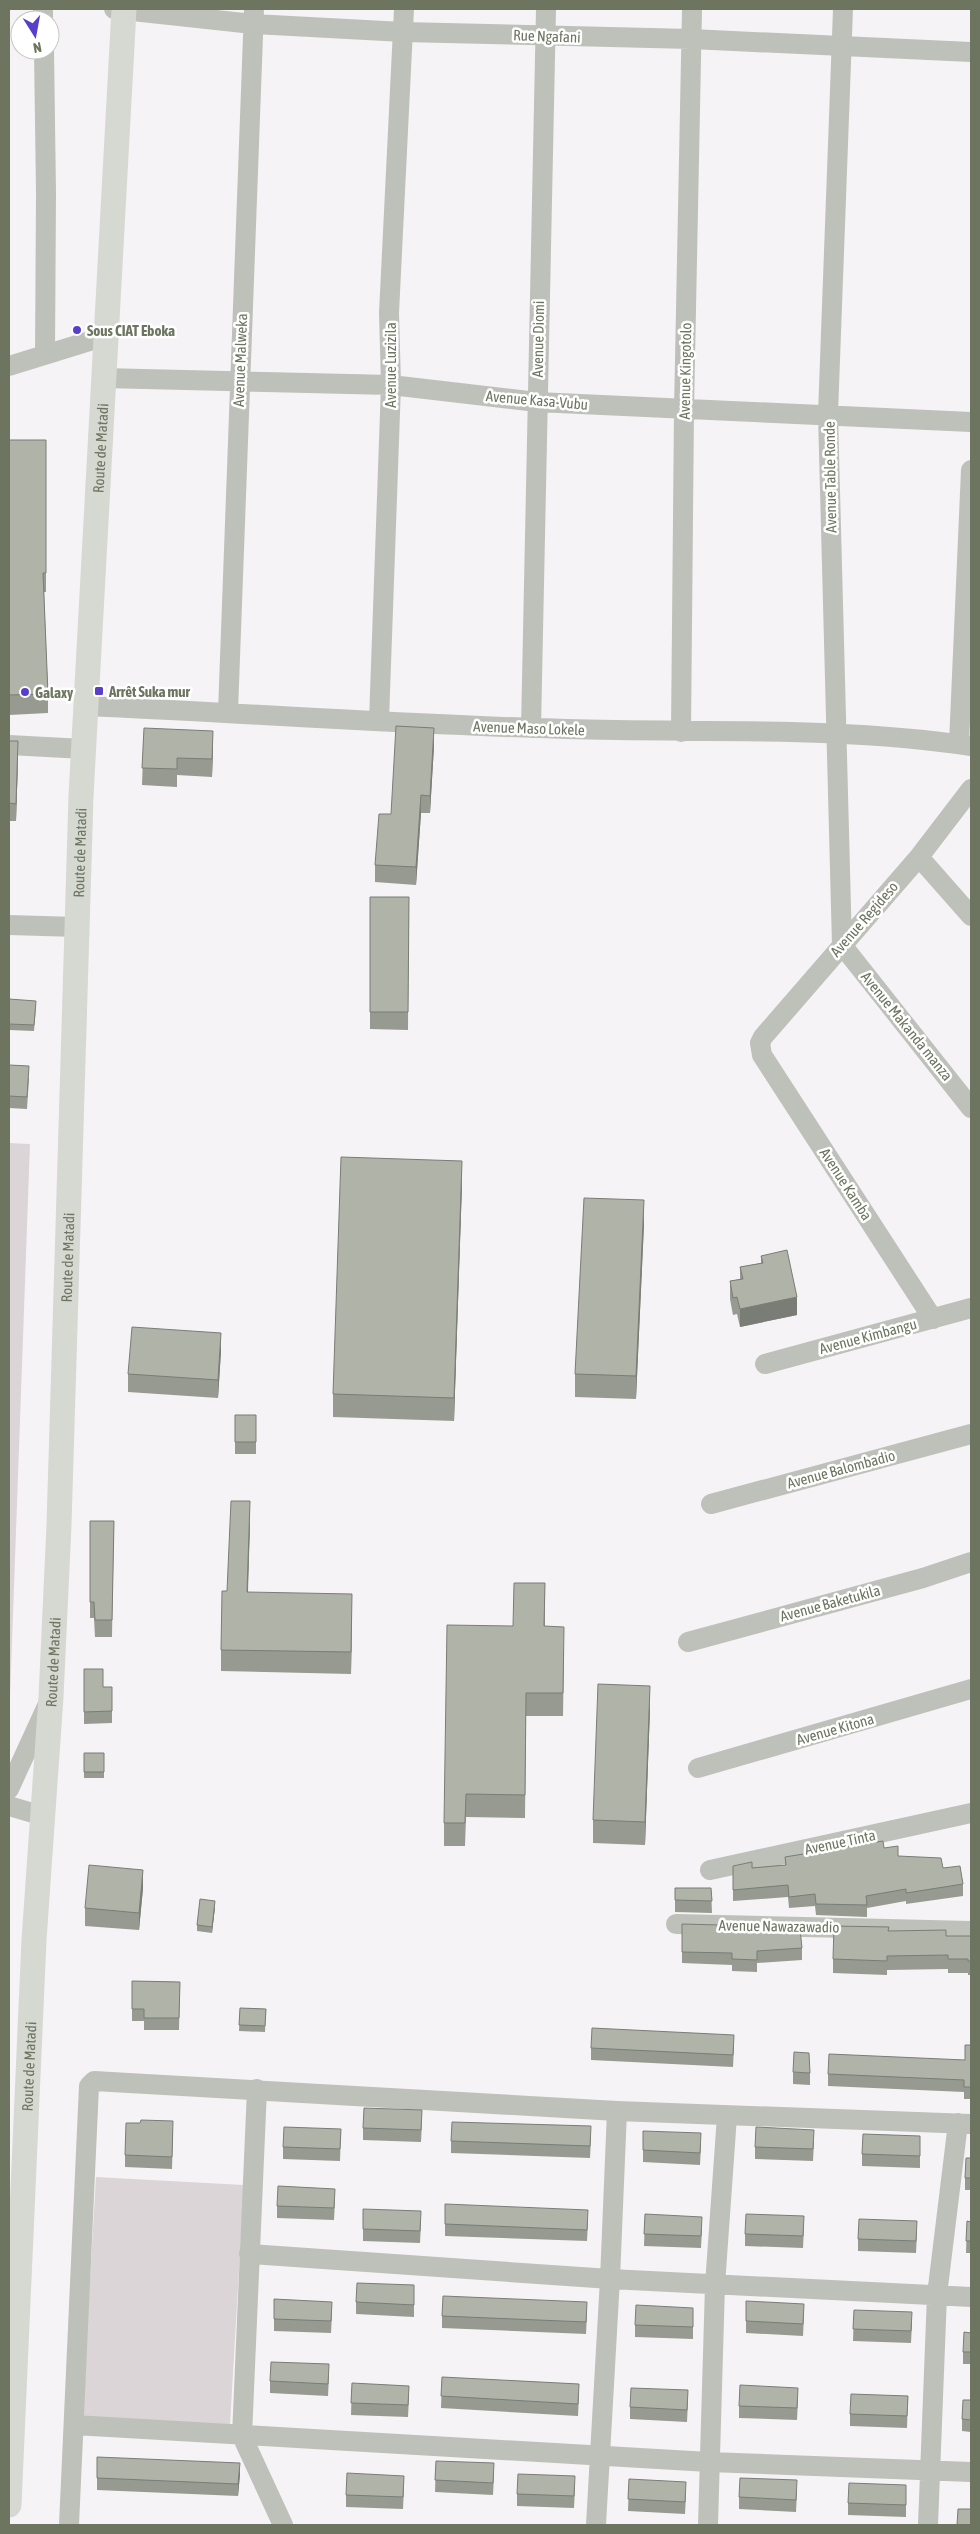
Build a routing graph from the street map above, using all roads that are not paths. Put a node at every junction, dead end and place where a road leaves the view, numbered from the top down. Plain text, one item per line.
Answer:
1 (121, 9) edge
2 (404, 9) edge
3 (546, 9) edge
4 (692, 9) edge
5 (843, 9) edge
6 (254, 16) edge
7 (403, 32) junction
8 (545, 36) junction
9 (691, 39) junction
10 (842, 45) junction
11 (971, 52) edge
12 (44, 60) edge
13 (106, 336) junction
14 (45, 355) junction
15 (9, 366) edge
16 (103, 378) junction
17 (240, 380) junction
18 (391, 385) junction
19 (537, 402) junction
20 (684, 410) junction
21 (828, 414) junction
22 (971, 422) edge
23 (971, 470) edge
24 (88, 706) junction
25 (228, 712) junction
26 (379, 721) junction
27 (531, 728) junction
28 (681, 732) junction
29 (836, 733) junction
30 (9, 744) edge
31 (965, 745) edge
32 (84, 749) junction
33 (971, 789) edge
34 (919, 857) junction
35 (971, 916) edge
36 (9, 926) edge
37 (77, 927) junction
38 (842, 945) junction
39 (760, 1049) joint
40 (971, 1108) edge
41 (971, 1308) edge
42 (933, 1319) junction
43 (765, 1364) dead end
44 (971, 1434) edge
45 (711, 1504) dead end
46 (971, 1562) edge
47 (688, 1642) dead end
48 (971, 1689) edge
49 (51, 1697) junction
50 (698, 1768) dead end
51 (9, 1789) edge
52 (9, 1806) edge
53 (971, 1813) edge
54 (43, 1816) junction
55 (710, 1870) dead end
56 (676, 1924) dead end
57 (971, 1931) edge
58 (257, 2089) junction
59 (617, 2111) junction
60 (727, 2116) junction
61 (964, 2124) edge
62 (249, 2254) junction
63 (610, 2279) junction
64 (716, 2285) junction
65 (937, 2295) junction
66 (971, 2297) edge
67 (74, 2426) junction
68 (242, 2436) junction
69 (599, 2455) junction
70 (709, 2462) junction
71 (931, 2470) junction
72 (971, 2472) edge
73 (9, 2506) edge
74 (69, 2525) edge
75 (283, 2525) edge
76 (596, 2525) edge
77 (708, 2525) edge
78 (928, 2525) edge

1 - 6 street, Rue Ngafani
1 - 13 main road, Route de Matadi
2 - 7 street, Avenue Luzizila
3 - 8 street, Avenue Diomi
4 - 9 street, Avenue Kingotolo
5 - 10 street, Avenue Table Ronde
6 - 7 street, Rue Ngafani
6 - 17 street, Avenue Malweka
7 - 8 street, Rue Ngafani
7 - 18 street, Avenue Luzizila
8 - 9 street, Rue Ngafani
8 - 19 street, Avenue Diomi
9 - 10 street, Rue Ngafani
9 - 20 street, Avenue Kingotolo
10 - 11 street, Rue Ngafani
10 - 21 street, Avenue Table Ronde
12 - 14 street
13 - 14 street
13 - 16 main road, Route de Matadi
14 - 15 street
16 - 17 street, Avenue Kasa-Vubu
16 - 24 main road, Route de Matadi
17 - 18 street, Avenue Kasa-Vubu
17 - 25 street, Avenue Malweka
18 - 19 street, Avenue Kasa-Vubu
18 - 26 street, Avenue Luzizila
19 - 20 street, Avenue Kasa-Vubu
19 - 27 street, Avenue Diomi
20 - 21 street, Avenue Kasa-Vubu
20 - 28 street, Avenue Kingotolo
21 - 22 street, Avenue Kasa-Vubu
21 - 29 street, Avenue Table Ronde
23 - 31 street
24 - 25 street, Avenue Maso Lokele
24 - 32 main road, Route de Matadi
25 - 26 street, Avenue Maso Lokele
26 - 27 street, Avenue Maso Lokele
27 - 28 street, Avenue Maso Lokele
28 - 29 street, Avenue Maso Lokele
29 - 31 street, Avenue Maso Lokele
29 - 38 street, Avenue Table Ronde
30 - 32 street
32 - 37 main road, Route de Matadi
33 - 34 street, Avenue Regideso
34 - 35 street
34 - 38 street, Avenue Regideso
36 - 37 street
37 - 49 main road, Route de Matadi
38 - 39 street, Avenue Regideso
38 - 40 street, Avenue Makanda manza
39 - 42 street, Avenue Kamba
41 - 42 street, Avenue Kimbangu
42 - 43 street, Avenue Kimbangu
44 - 45 street, Avenue Balombadio
46 - 47 street, Avenue Baketukila
48 - 50 street, Avenue Kitona
49 - 51 street
49 - 54 main road, Route de Matadi
52 - 54 street
53 - 55 street, Avenue Tinta
54 - 73 main road, Route de Matadi
56 - 57 street, Avenue Nawazawadio
58 - 59 street
58 - 62 street
58 - 67 street
59 - 60 street
59 - 63 street
60 - 61 street
60 - 64 street
61 - 65 street
62 - 63 street
62 - 68 street
63 - 64 street
63 - 69 street
64 - 65 street
64 - 70 street
65 - 66 street
65 - 71 street
67 - 68 street
67 - 74 street
68 - 69 street
68 - 75 street
69 - 70 street
69 - 76 street
70 - 71 street
70 - 77 street
71 - 72 street
71 - 78 street

